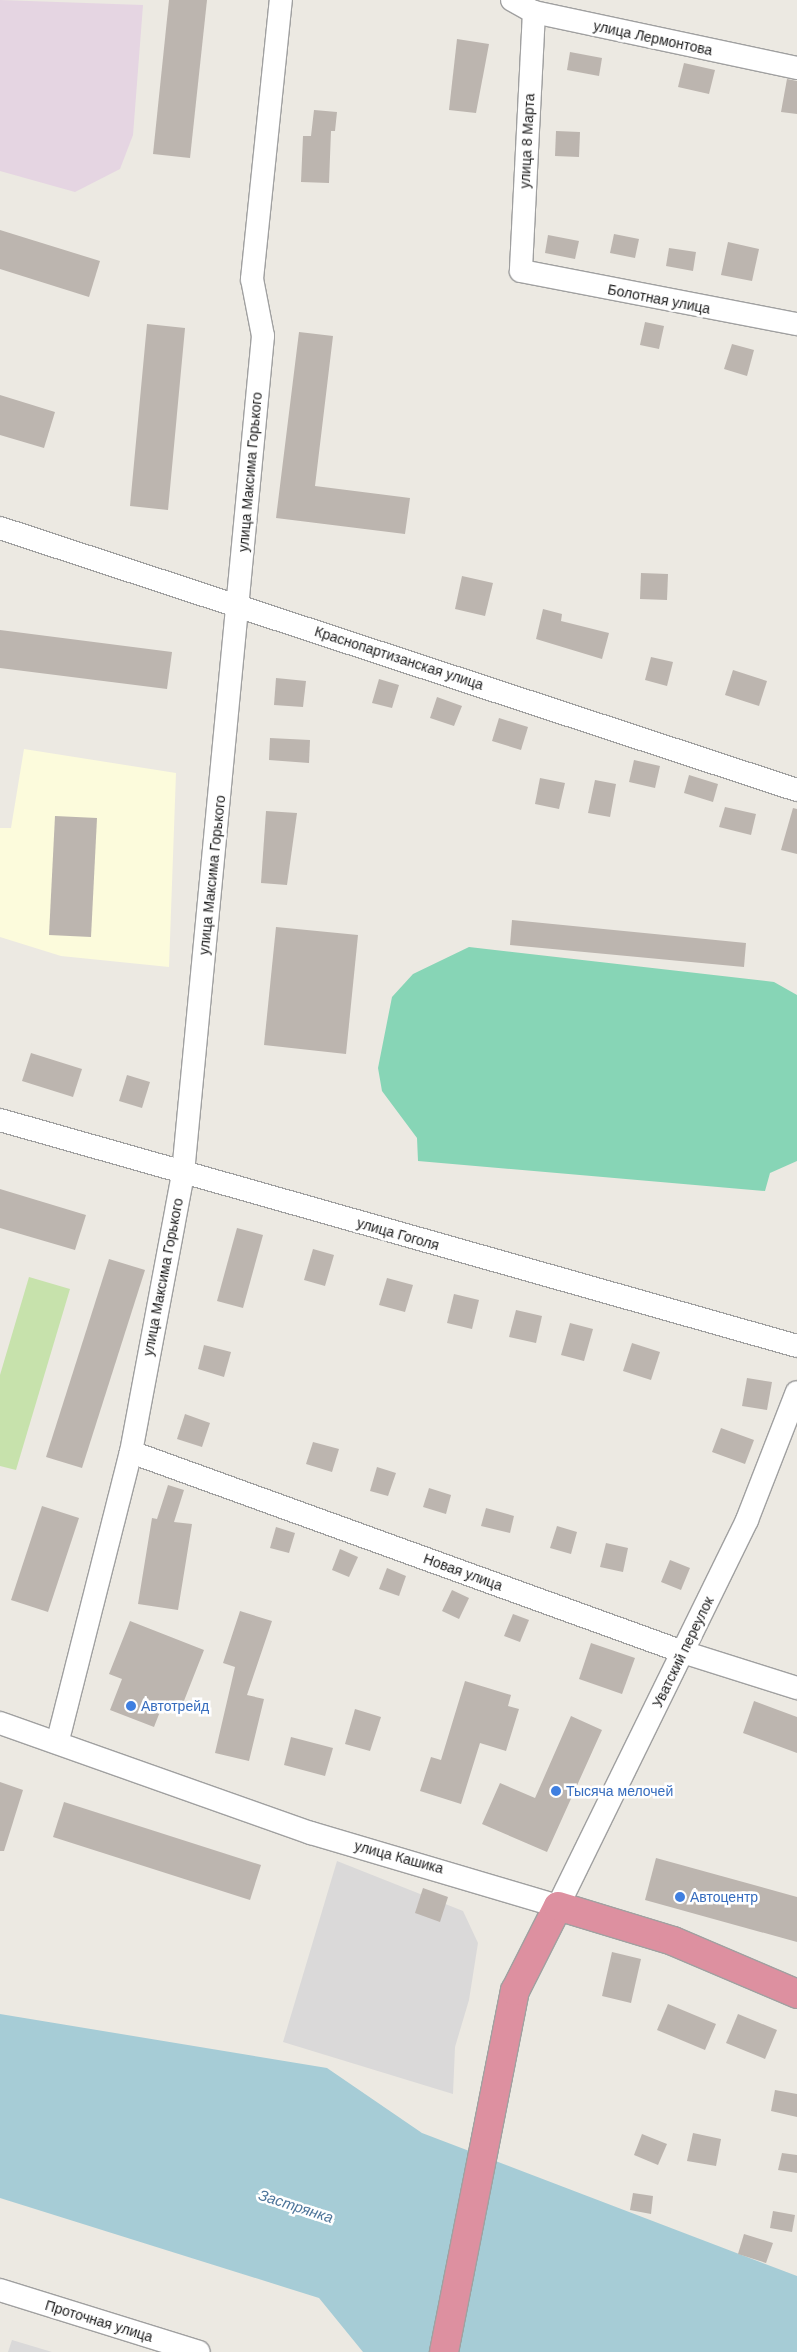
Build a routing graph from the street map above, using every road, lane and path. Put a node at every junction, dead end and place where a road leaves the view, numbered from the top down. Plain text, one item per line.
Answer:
1 (281, 0) edge
2 (512, 0) edge
3 (534, 12) junction
4 (797, 68) edge
5 (521, 271) joint
6 (797, 324) edge
7 (0, 528) edge
8 (239, 605) junction
9 (797, 790) edge
10 (0, 1120) edge
11 (183, 1173) junction
12 (797, 1346) edge
13 (797, 1392) edge
14 (131, 1452) junction
15 (683, 1652) junction
16 (797, 1688) edge
17 (0, 1723) edge
18 (58, 1740) junction
19 (558, 1906) junction
20 (797, 1994) edge
21 (0, 2290) edge
22 (198, 2352) edge
23 (444, 2352) edge

1 - 8 street, улица Максима Горького
2 - 3 street, улица Лермонтова
3 - 4 street, улица Лермонтова
3 - 5 street, улица 8 Марта
5 - 6 street, Болотная улица
7 - 8 street, Краснопартизанская улица
8 - 9 street, Краснопартизанская улица
8 - 11 street, улица Максима Горького
10 - 11 street, улица Гоголя
11 - 12 street, улица Гоголя
11 - 14 street, улица Максима Горького
13 - 15 street, Уватский переулок
14 - 15 street, Новая улица
14 - 18 street, улица Максима Горького
15 - 16 street, Новая улица
15 - 19 street, Уватский переулок
17 - 18 street, улица Кашика
18 - 19 street, улица Кашика
19 - 20 highway, улица Кашика
19 - 23 highway
21 - 22 street, Проточная улица

